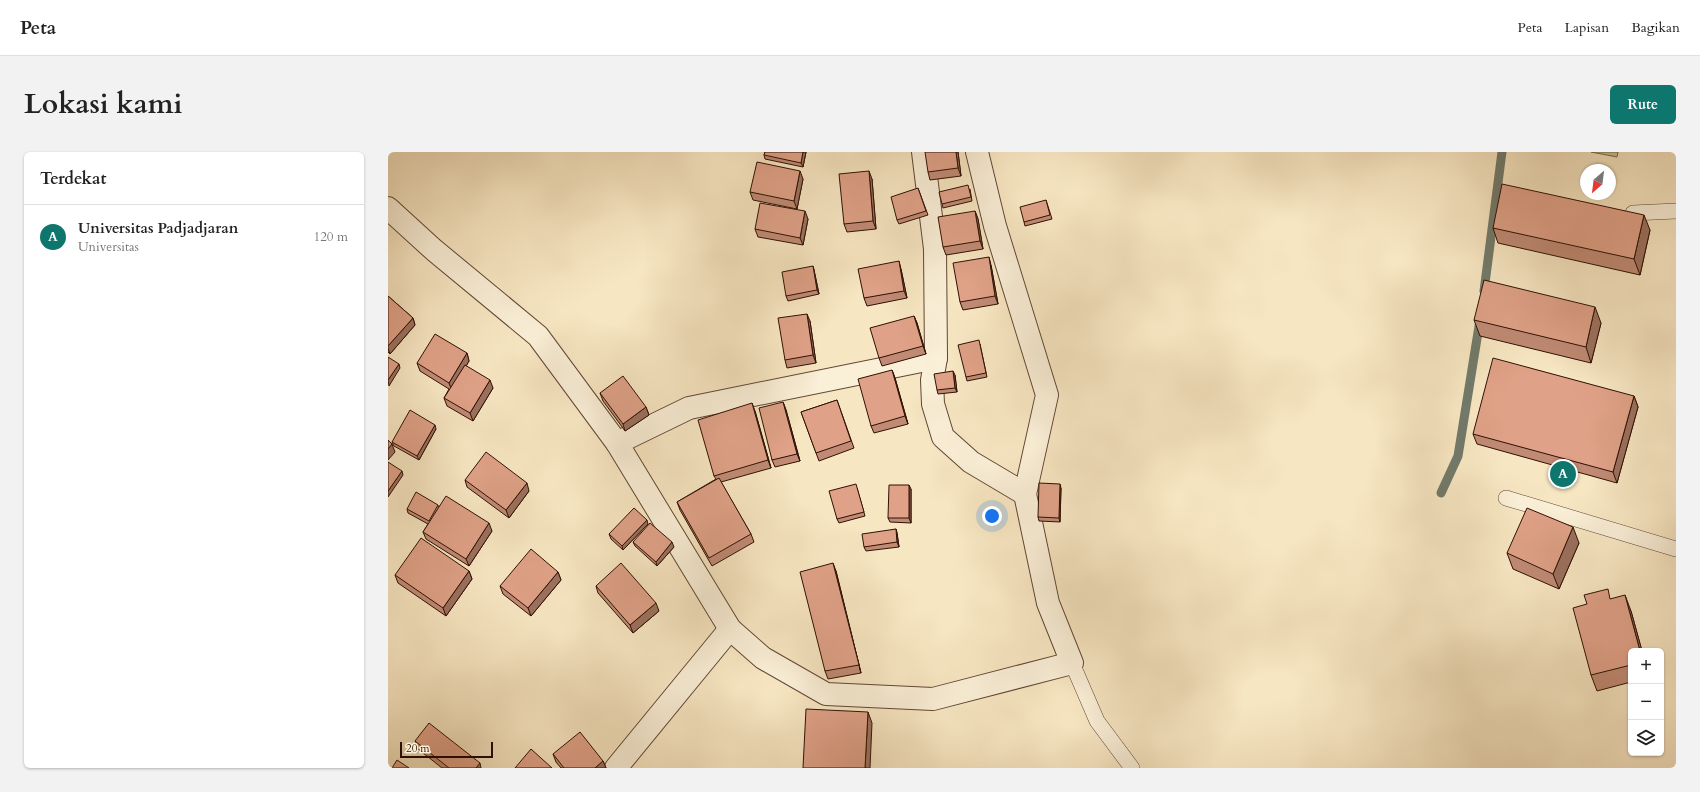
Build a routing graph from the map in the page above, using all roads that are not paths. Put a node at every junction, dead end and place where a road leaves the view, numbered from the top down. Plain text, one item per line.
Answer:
1 (923, 152) edge
2 (977, 152) edge
3 (388, 208) edge
4 (1676, 211) edge
5 (1633, 214) edge
6 (936, 358) junction
7 (617, 443) junction
8 (1025, 494) junction
9 (1506, 498) dead end
10 (1676, 549) edge
11 (730, 629) junction
12 (1072, 663) junction
13 (616, 768) edge
14 (1132, 768) edge

1 - 6 street
2 - 8 street
3 - 7 street
4 - 5 lane
6 - 7 street
6 - 8 street
7 - 11 street
8 - 12 street
9 - 10 lane
11 - 12 street
11 - 13 street
12 - 14 lane

